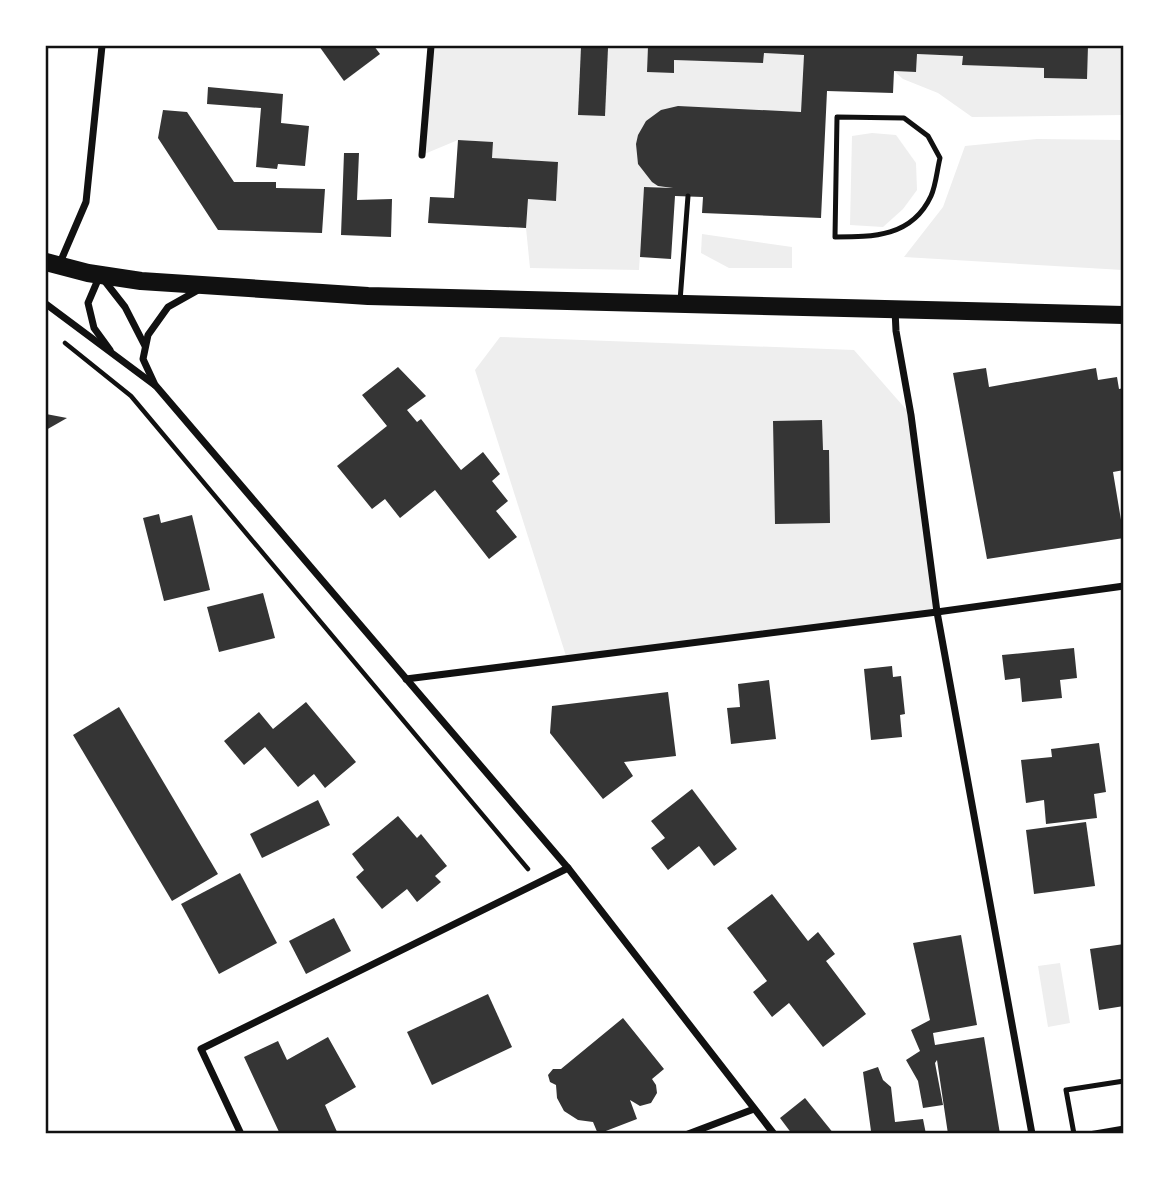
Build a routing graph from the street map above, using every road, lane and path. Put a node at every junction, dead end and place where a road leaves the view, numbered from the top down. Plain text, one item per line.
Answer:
1 (102, 46) edge
2 (431, 46) edge
3 (928, 136) joint
4 (422, 155) dead end
5 (688, 197) dead end
6 (52, 264) edge
7 (100, 275) junction
8 (206, 286) junction
9 (46, 304) edge
10 (680, 304) junction
11 (895, 310) junction
12 (1124, 315) edge
13 (56, 336) dead end
14 (145, 346) junction
15 (117, 358) junction
16 (156, 386) junction
17 (1124, 586) edge
18 (937, 612) junction
19 (407, 679) junction
20 (568, 868) junction
21 (540, 882) junction
22 (1124, 1081) edge
23 (754, 1109) junction
24 (1124, 1128) edge
25 (241, 1133) edge
26 (688, 1133) edge
27 (774, 1133) edge
28 (1032, 1133) edge
29 (1073, 1133) edge
30 (1089, 1133) edge

1 - 6 street
2 - 4 street
3 - 3 lane
5 - 10 lane
6 - 7 main road
7 - 8 main road
7 - 14 street
7 - 15 street
8 - 10 main road
8 - 14 street
9 - 15 street
10 - 11 main road
11 - 12 main road
11 - 18 street
13 - 21 path
14 - 16 street
15 - 16 street
16 - 19 street
17 - 18 street
18 - 19 street
18 - 28 street
19 - 20 street
20 - 21 street
20 - 23 street
21 - 25 street
22 - 29 lane
23 - 26 street
23 - 27 street
24 - 30 lane

